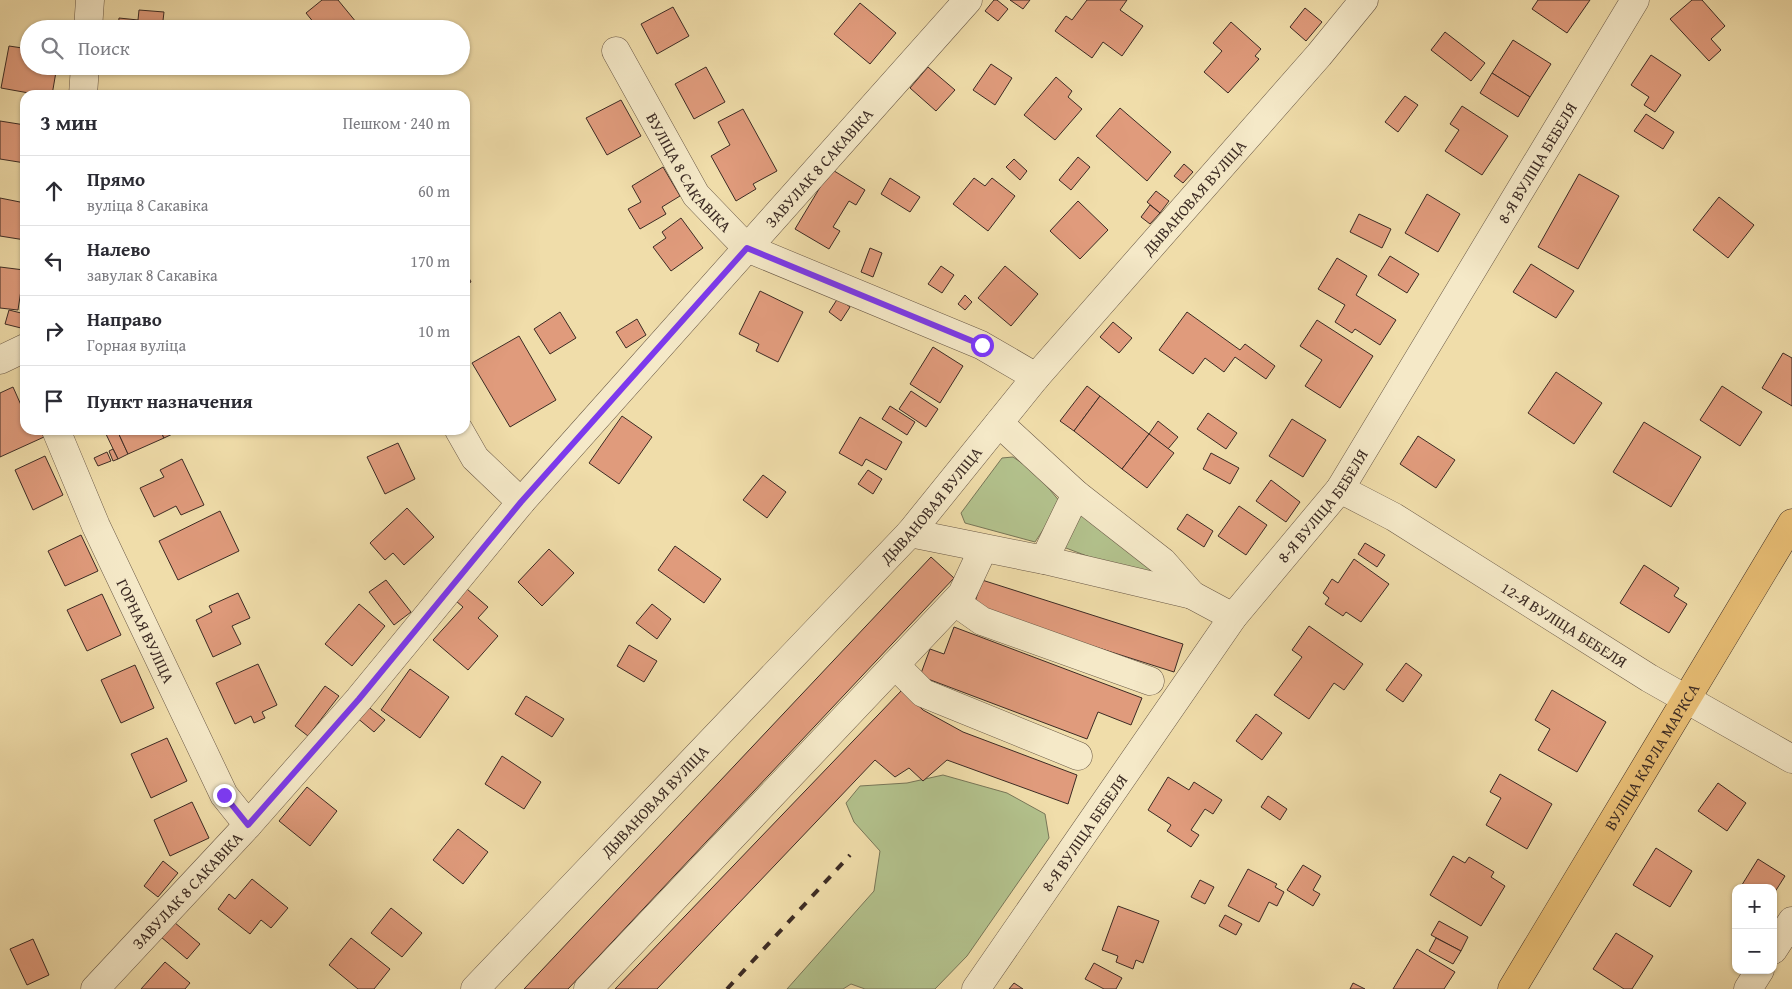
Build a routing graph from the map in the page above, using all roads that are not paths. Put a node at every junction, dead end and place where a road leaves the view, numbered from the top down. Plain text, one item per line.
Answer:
1 (90, 0) edge
2 (968, 0) edge
3 (1364, 0) edge
4 (1634, 0) edge
5 (89, 20) edge
6 (616, 51) dead end
7 (84, 75) edge
8 (83, 90) edge
9 (747, 248) junction
10 (20, 350) edge
11 (0, 360) edge
12 (1036, 377) junction
13 (999, 423) junction
14 (58, 435) edge
15 (462, 435) edge
16 (1340, 489) junction
17 (1076, 494) junction
18 (521, 502) junction
19 (1792, 523) edge
20 (910, 534) junction
21 (984, 549) junction
22 (1044, 560) junction
23 (1192, 595) junction
24 (955, 602) junction
25 (1233, 617) junction
26 (895, 665) junction
27 (1150, 681) dead end
28 (1687, 698) junction
29 (1078, 756) dead end
30 (1792, 759) edge
31 (248, 825) junction
32 (1792, 921) edge
33 (1777, 944) edge
34 (1757, 974) edge
35 (95, 989) edge
36 (475, 989) edge
37 (588, 989) edge
38 (976, 989) edge
39 (1512, 989) edge
40 (1748, 989) edge

1 - 5 street
2 - 9 street, ЗАВУЛАК 8 САКАВІКА
3 - 12 street, ДЫВАНОВАЯ ВУЛІЦА
4 - 16 street, 8-Я ВУЛІЦА БЕБЕЛЯ
6 - 9 street, ВУЛІЦА 8 САКАВІКА
7 - 8 street
9 - 12 street, ВУЛІЦА 8 САКАВІКА
9 - 18 street, ЗАВУЛАК 8 САКАВІКА
10 - 11 street
12 - 13 street, ДЫВАНОВАЯ ВУЛІЦА
13 - 17 street
13 - 20 street, ДЫВАНОВАЯ ВУЛІЦА
14 - 31 street, ГОРНАЯ ВУЛІЦА
15 - 18 street
16 - 25 street, 8-Я ВУЛІЦА БЕБЕЛЯ
16 - 28 street, 12-Я ВУЛІЦА БЕБЕЛЯ
17 - 22 street
17 - 23 street
18 - 31 street, ЗАВУЛАК 8 САКАВІКА
19 - 28 main road, ВУЛІЦА КАРЛА МАРКСА
20 - 21 street
20 - 36 street, ДЫВАНОВАЯ ВУЛІЦА
21 - 22 street
21 - 24 street
22 - 23 street
23 - 25 street
24 - 26 street
24 - 27 street
25 - 38 street, 8-Я ВУЛІЦА БЕБЕЛЯ
26 - 29 street
26 - 37 street
28 - 30 street, 12-Я ВУЛІЦА БЕБЕЛЯ
28 - 39 main road, ВУЛІЦА КАРЛА МАРКСА
31 - 35 street, ЗАВУЛАК 8 САКАВІКА
32 - 33 street
34 - 40 street

